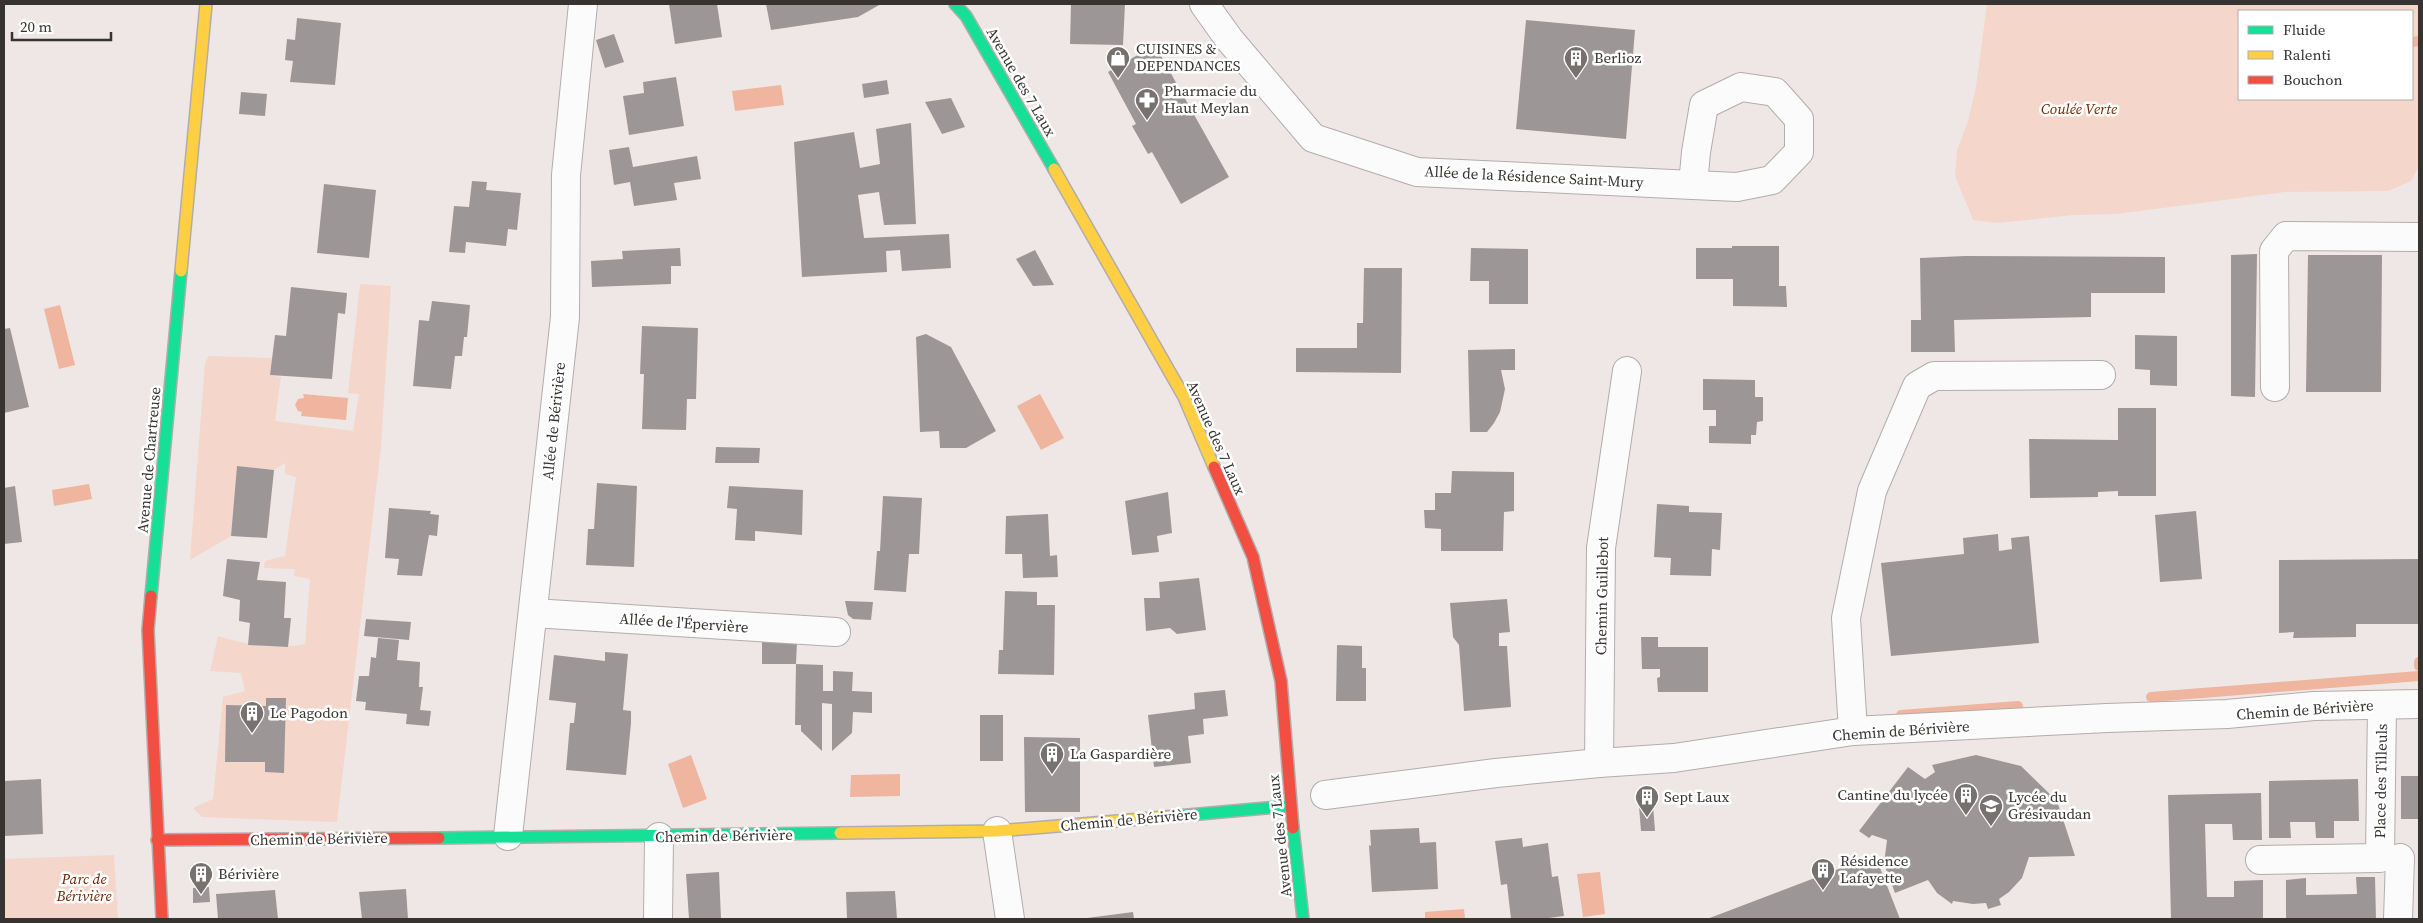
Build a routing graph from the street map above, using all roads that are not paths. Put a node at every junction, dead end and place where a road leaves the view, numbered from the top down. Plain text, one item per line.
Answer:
1 (206, 4) edge
2 (583, 4) edge
3 (956, 4) edge
4 (962, 4) edge
5 (1204, 4) edge
6 (966, 16) junction
7 (1693, 185) dead end
8 (2419, 238) edge
9 (1627, 371) dead end
10 (2101, 375) dead end
11 (2275, 387) dead end
12 (533, 613) junction
13 (836, 632) dead end
14 (2419, 704) edge
15 (2382, 705) junction
16 (1853, 731) junction
17 (1599, 763) junction
18 (1325, 795) dead end
19 (1290, 806) junction
20 (997, 831) junction
21 (508, 836) junction
22 (658, 837) junction
23 (157, 840) junction
24 (2400, 858) edge
25 (2260, 860) dead end
26 (162, 919) edge
27 (658, 919) edge
28 (1010, 919) edge
29 (1303, 919) edge
30 (2398, 919) edge

1 - 23 street, Avenue de Chartreuse
2 - 12 street, Allée de Bérivière
3 - 6 street
4 - 6 street
5 - 7 street, Allée de la Résidence Saint-Mury
6 - 19 street, Avenue des 7 Laux
8 - 11 street
9 - 17 street, Chemin Guillebot
10 - 16 street
12 - 13 street, Allée de l'Épervière
12 - 21 street, Allée de Bérivière
14 - 15 street, Chemin de Bérivière
15 - 16 street, Chemin de Bérivière
15 - 24 street, Place des Tilleuls
16 - 17 street, Chemin de Bérivière
17 - 18 street, Chemin de Bérivière
19 - 20 street, Chemin de Bérivière
19 - 29 street, Avenue des 7 Laux
20 - 22 street, Chemin de Bérivière
20 - 28 street
21 - 22 street, Chemin de Bérivière
21 - 23 street, Chemin de Bérivière
22 - 27 street
23 - 26 street, Avenue de Chartreuse
24 - 25 street, Place des Tilleuls
24 - 30 street, Place des Tilleuls

